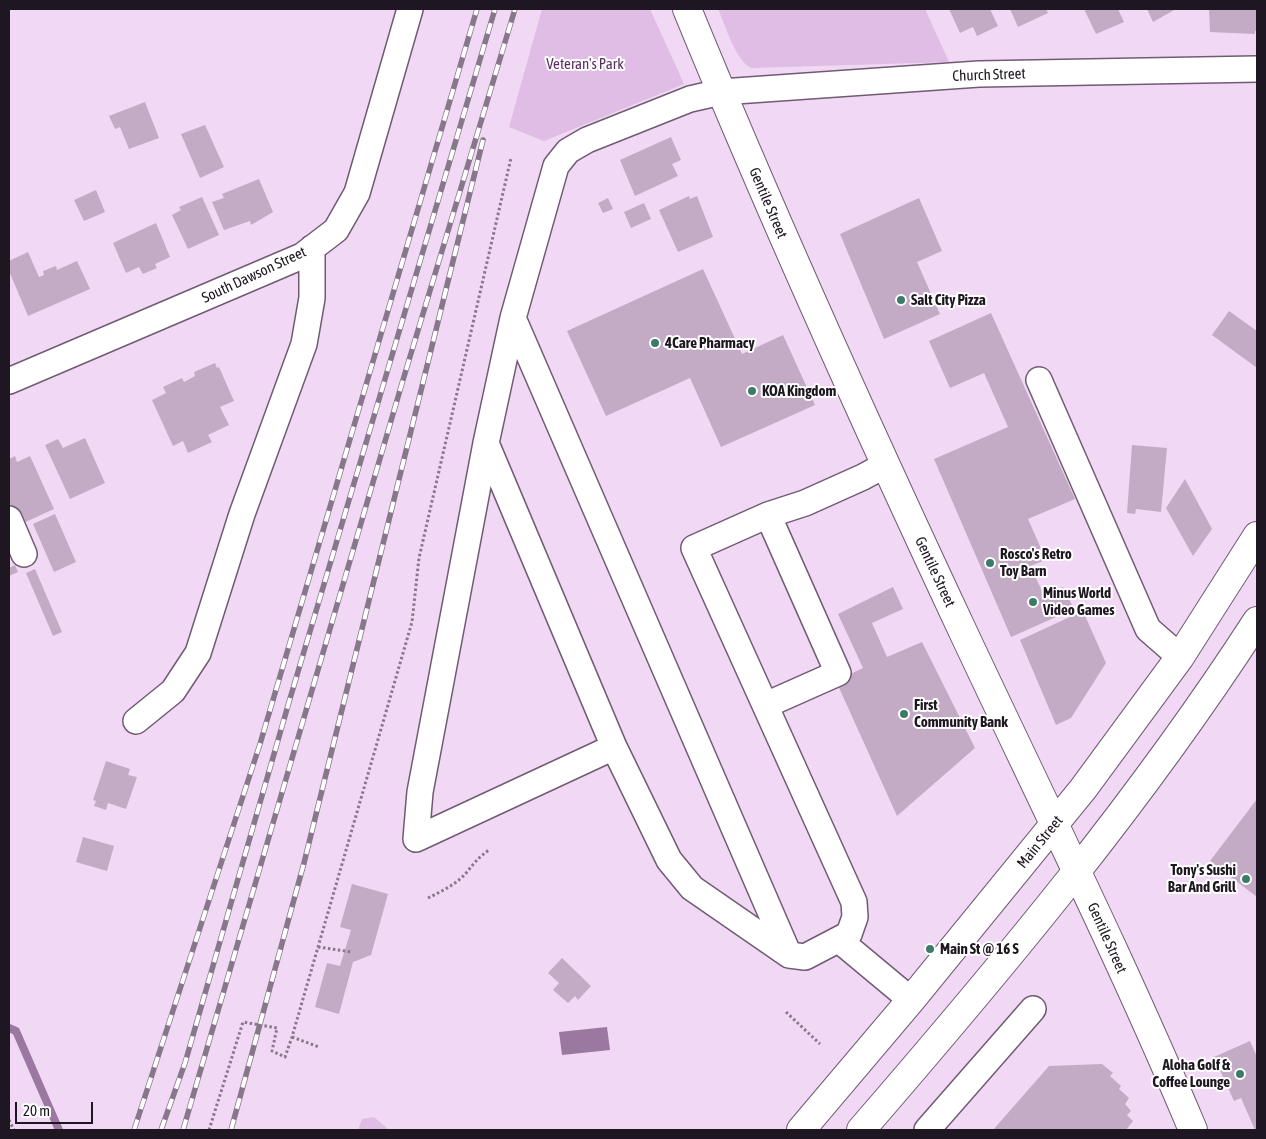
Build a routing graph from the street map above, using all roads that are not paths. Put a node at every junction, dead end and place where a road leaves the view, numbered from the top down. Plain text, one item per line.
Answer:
1 (410, 9) edge
2 (688, 9) edge
3 (1257, 68) edge
4 (721, 92) junction
5 (312, 248) junction
6 (513, 318) junction
7 (1039, 380) dead end
8 (9, 381) edge
9 (486, 443) junction
10 (885, 464) junction
11 (768, 515) junction
12 (9, 519) edge
13 (1257, 536) edge
14 (24, 554) dead end
15 (1257, 621) edge
16 (1180, 657) junction
17 (766, 705) junction
18 (136, 721) dead end
19 (614, 748) junction
20 (1054, 824) junction
21 (1077, 873) junction
22 (839, 940) junction
23 (789, 955) junction
24 (911, 1000) junction
25 (1033, 1009) dead end
26 (801, 1130) edge
27 (861, 1130) edge
28 (927, 1130) edge
29 (1193, 1130) edge

1 - 5 street, South Dawson Street
2 - 4 main road, Gentile Street
3 - 4 street, Church Street
4 - 6 street, Church Street
4 - 10 main road, Gentile Street
5 - 8 street, South Dawson Street
5 - 18 street
6 - 9 street, Church Street
6 - 23 street
7 - 16 street
9 - 19 street
9 - 19 street, Church Street
10 - 11 street
10 - 20 main road, Gentile Street
11 - 17 street
11 - 17 street
12 - 14 street
13 - 16 main road, Main Street
15 - 21 main road
16 - 20 main road, Main Street
17 - 22 street
19 - 23 street
20 - 21 main road, Gentile Street
20 - 24 main road, Main Street
21 - 27 main road
21 - 29 main road, Gentile Street
22 - 23 street
22 - 24 street
24 - 26 main road, Main Street
25 - 28 street

